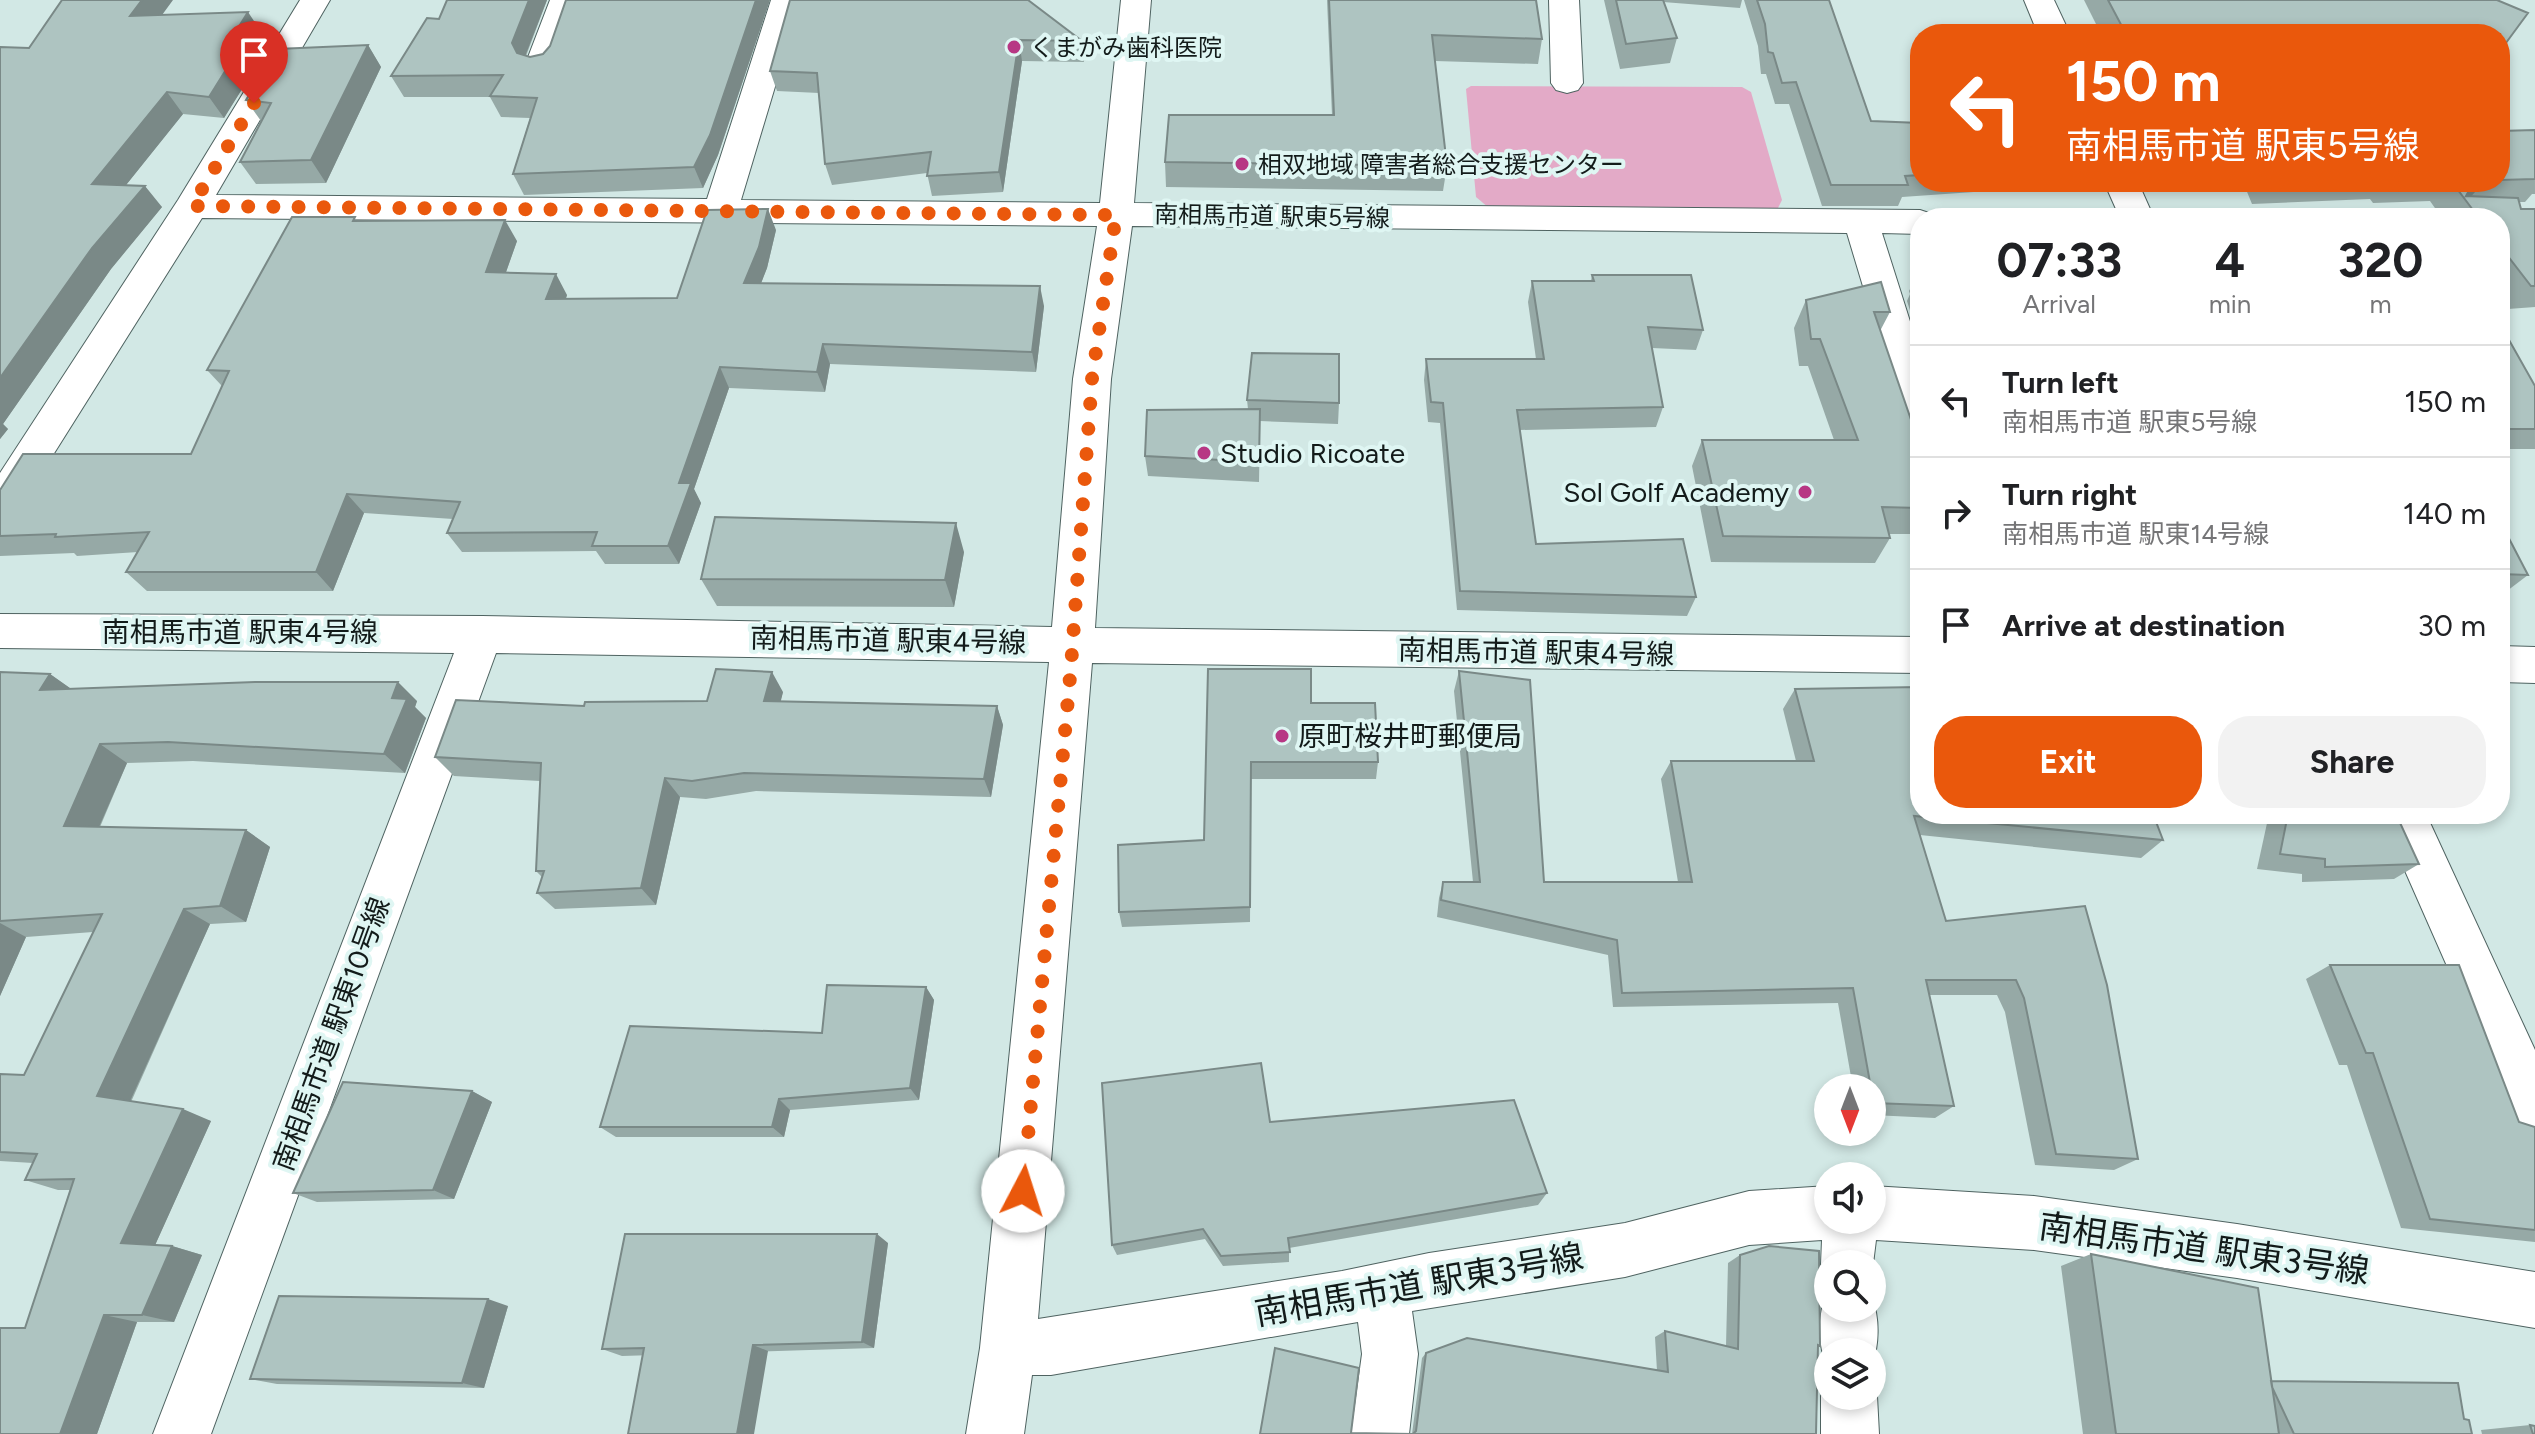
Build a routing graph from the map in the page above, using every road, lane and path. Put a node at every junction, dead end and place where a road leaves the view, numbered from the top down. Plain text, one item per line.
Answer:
1 (315, 0) edge
2 (565, 0) edge
3 (786, 0) edge
4 (1136, 0) edge
5 (1564, 0) edge
6 (2039, 0) edge
7 (2050, 24) edge
8 (541, 65) edge
9 (1567, 83) dead end
10 (192, 206) junction
11 (720, 211) junction
12 (1116, 215) junction
13 (1910, 222) edge
14 (1861, 223) junction
15 (1910, 381) edge
16 (0, 506) edge
17 (0, 631) edge
18 (482, 634) junction
19 (1073, 644) junction
20 (1910, 655) edge
21 (2510, 664) edge
22 (2535, 665) edge
23 (2408, 824) edge
24 (2535, 1107) edge
25 (1814, 1214) edge
26 (1886, 1214) edge
27 (1382, 1290) junction
28 (2535, 1300) edge
29 (1008, 1348) junction
30 (1849, 1410) edge
31 (182, 1434) edge
32 (995, 1434) edge
33 (1380, 1434) edge
34 (1850, 1434) edge

1 - 10 street
2 - 8 street
3 - 11 street
4 - 12 street
5 - 9 street
6 - 7 street
10 - 11 street, 南相馬市道 駅東5号線
10 - 16 street
11 - 12 street, 南相馬市道 駅東5号線
12 - 14 street, 南相馬市道 駅東5号線
12 - 19 street
13 - 14 street, 南相馬市道 駅東5号線
14 - 15 street
17 - 18 street, 南相馬市道 駅東4号線
18 - 19 street, 南相馬市道 駅東4号線
18 - 31 street, 南相馬市道 駅東10号線
19 - 20 street, 南相馬市道 駅東4号線
19 - 29 street
21 - 22 street
23 - 24 street
25 - 27 street, 南相馬市道 駅東3号線
26 - 28 street, 南相馬市道 駅東3号線
27 - 29 street, 南相馬市道 駅東3号線
27 - 33 street
29 - 32 street
30 - 34 street

